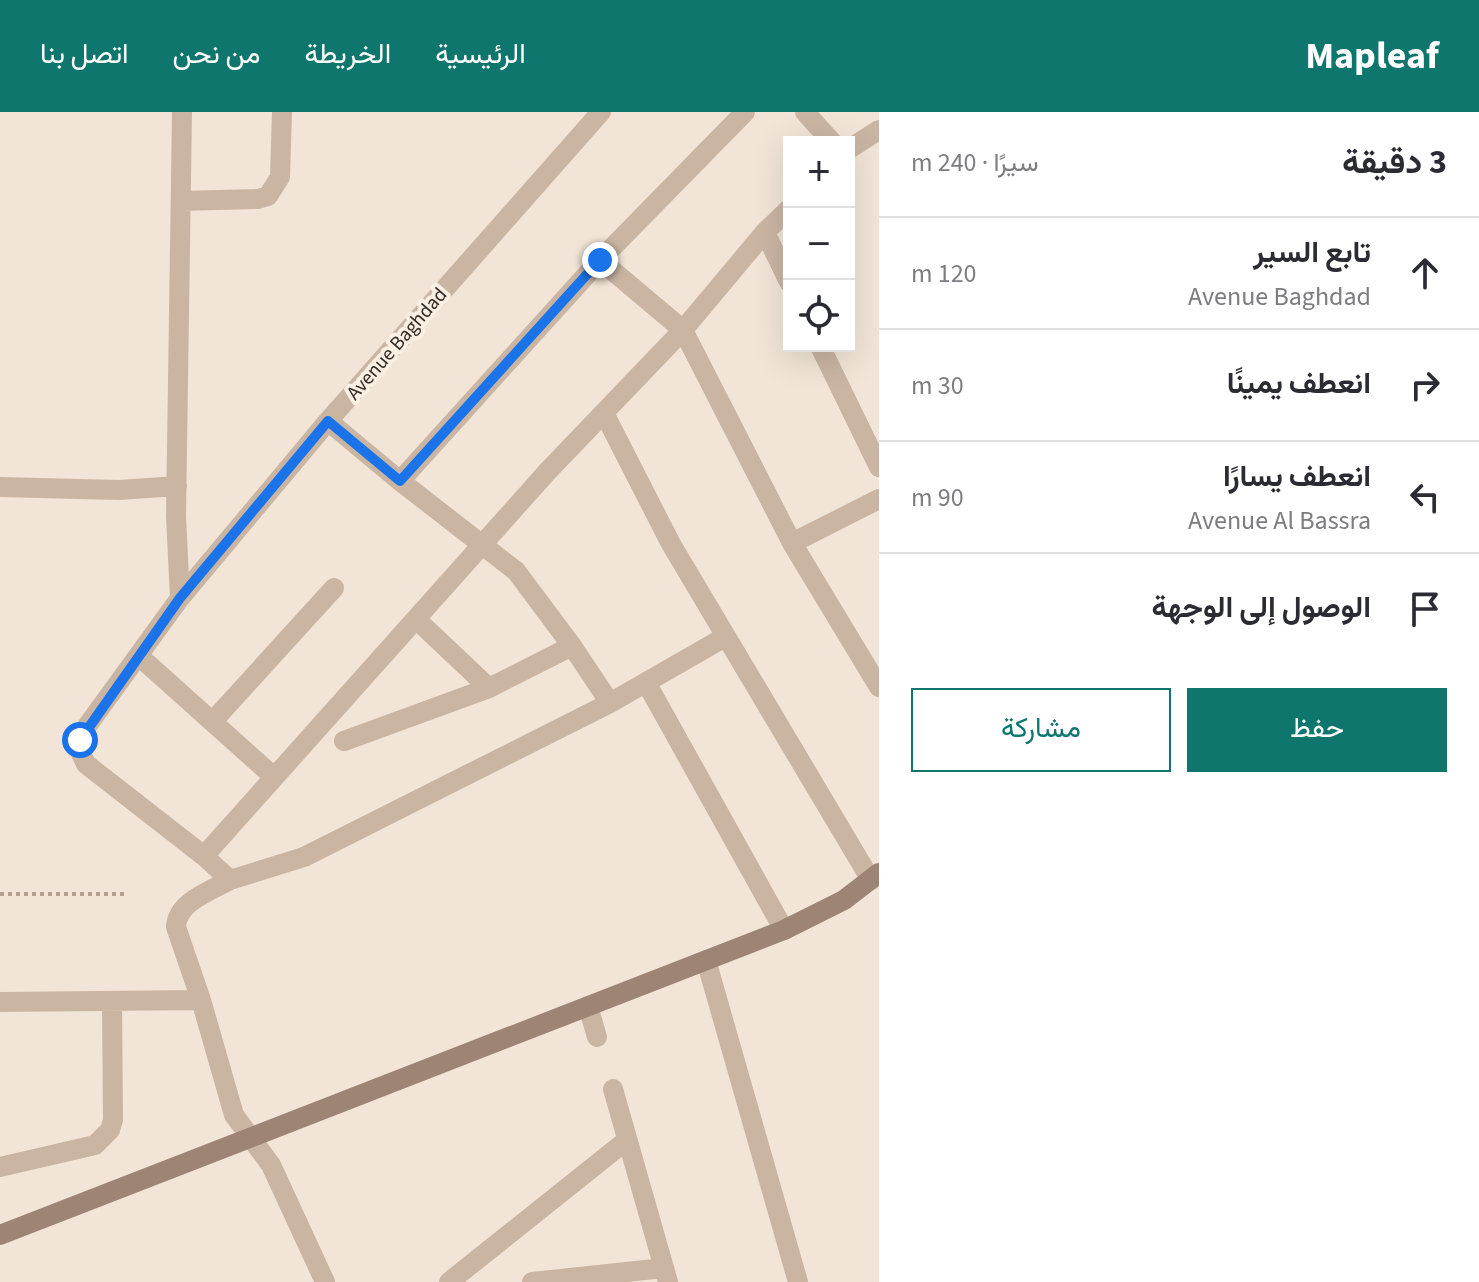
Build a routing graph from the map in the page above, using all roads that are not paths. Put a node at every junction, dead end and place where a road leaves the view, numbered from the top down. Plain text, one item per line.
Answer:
1 (182, 112) edge
2 (282, 112) edge
3 (601, 112) edge
4 (745, 112) edge
5 (805, 112) edge
6 (879, 130) edge
7 (827, 136) edge
8 (855, 145) edge
9 (181, 201) junction
10 (783, 215) edge
11 (765, 232) junction
12 (600, 260) junction
13 (788, 280) edge
14 (683, 330) junction
15 (823, 352) edge
16 (604, 413) junction
17 (328, 421) junction
18 (879, 467) edge
19 (400, 481) junction
20 (177, 486) junction
21 (0, 487) edge
22 (879, 499) edge
23 (792, 543) junction
24 (483, 545) junction
25 (334, 588) dead end
26 (180, 598) junction
27 (416, 619) junction
28 (725, 637) junction
29 (572, 646) junction
30 (140, 657) junction
31 (647, 684) junction
32 (879, 687) edge
33 (489, 688) junction
34 (610, 703) junction
35 (213, 721) junction
36 (344, 741) dead end
37 (274, 777) junction
38 (204, 856) junction
39 (875, 876) edge
40 (230, 880) junction
41 (784, 930) junction
42 (706, 960) junction
43 (201, 1000) junction
44 (112, 1001) junction
45 (0, 1002) edge
46 (588, 1006) junction
47 (597, 1037) dead end
48 (613, 1089) dead end
49 (251, 1139) junction
50 (627, 1140) junction
51 (0, 1167) edge
52 (0, 1235) edge
53 (666, 1275) edge
54 (325, 1282) edge
55 (449, 1282) edge
56 (532, 1282) edge
57 (798, 1282) edge

1 - 9 street
2 - 9 street
3 - 17 street, Avenue Baghdad
4 - 12 street
5 - 7 street
6 - 8 street
9 - 20 street
10 - 11 street
11 - 13 street
11 - 14 street
12 - 14 street
12 - 19 street
14 - 16 street
14 - 23 street
15 - 18 street
16 - 24 street
16 - 28 street
17 - 19 street
17 - 26 street, Avenue Baghdad
19 - 24 street
20 - 21 street
20 - 26 street
22 - 23 street
23 - 32 street
24 - 27 street
24 - 29 street
25 - 35 street
26 - 30 street, Avenue Baghdad
27 - 33 street
27 - 37 street
28 - 31 street
28 - 39 street
29 - 33 street
29 - 34 street
30 - 35 street
30 - 38 street, Avenue Baghdad
31 - 34 street
31 - 41 street
33 - 36 street
34 - 40 street
35 - 37 street
37 - 38 street
38 - 40 street
39 - 41 main road
40 - 43 street
41 - 42 main road
42 - 46 main road
42 - 57 street
43 - 44 street
43 - 49 street
44 - 45 street
44 - 51 street
46 - 47 street
46 - 49 main road
48 - 50 street
49 - 52 main road
49 - 54 street
50 - 53 street
50 - 55 street
53 - 56 street

